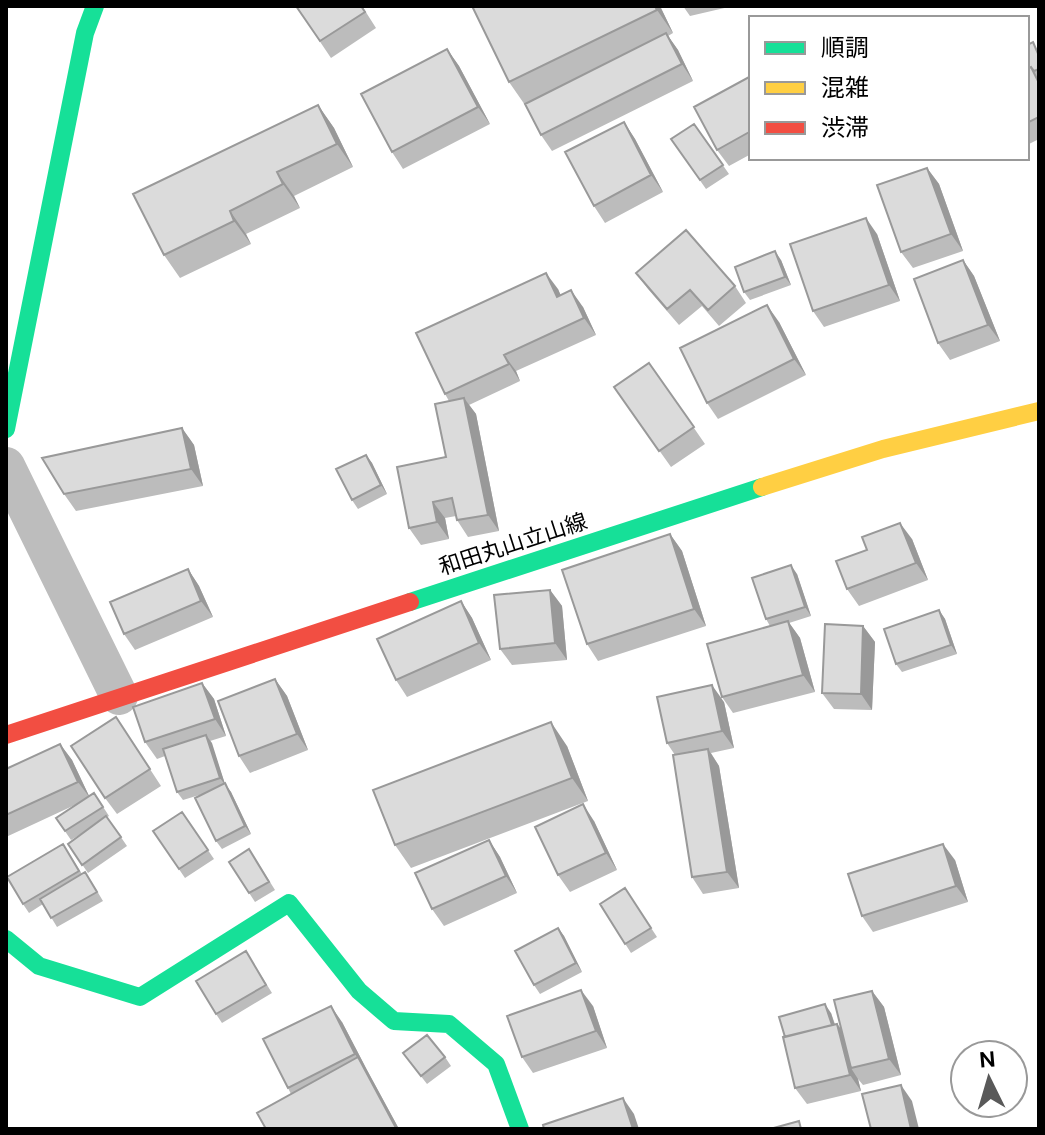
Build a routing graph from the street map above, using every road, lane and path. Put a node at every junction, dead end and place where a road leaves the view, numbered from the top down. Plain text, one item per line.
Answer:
1 (95, 6) edge
2 (1039, 411) edge
3 (6, 429) edge
4 (6, 466) edge
5 (119, 696) junction
6 (6, 735) edge
7 (6, 939) edge
8 (520, 1129) edge

1 - 3 street
2 - 5 street, 和田丸山立山線
4 - 5 street
5 - 6 street, 和田丸山立山線
7 - 8 street

